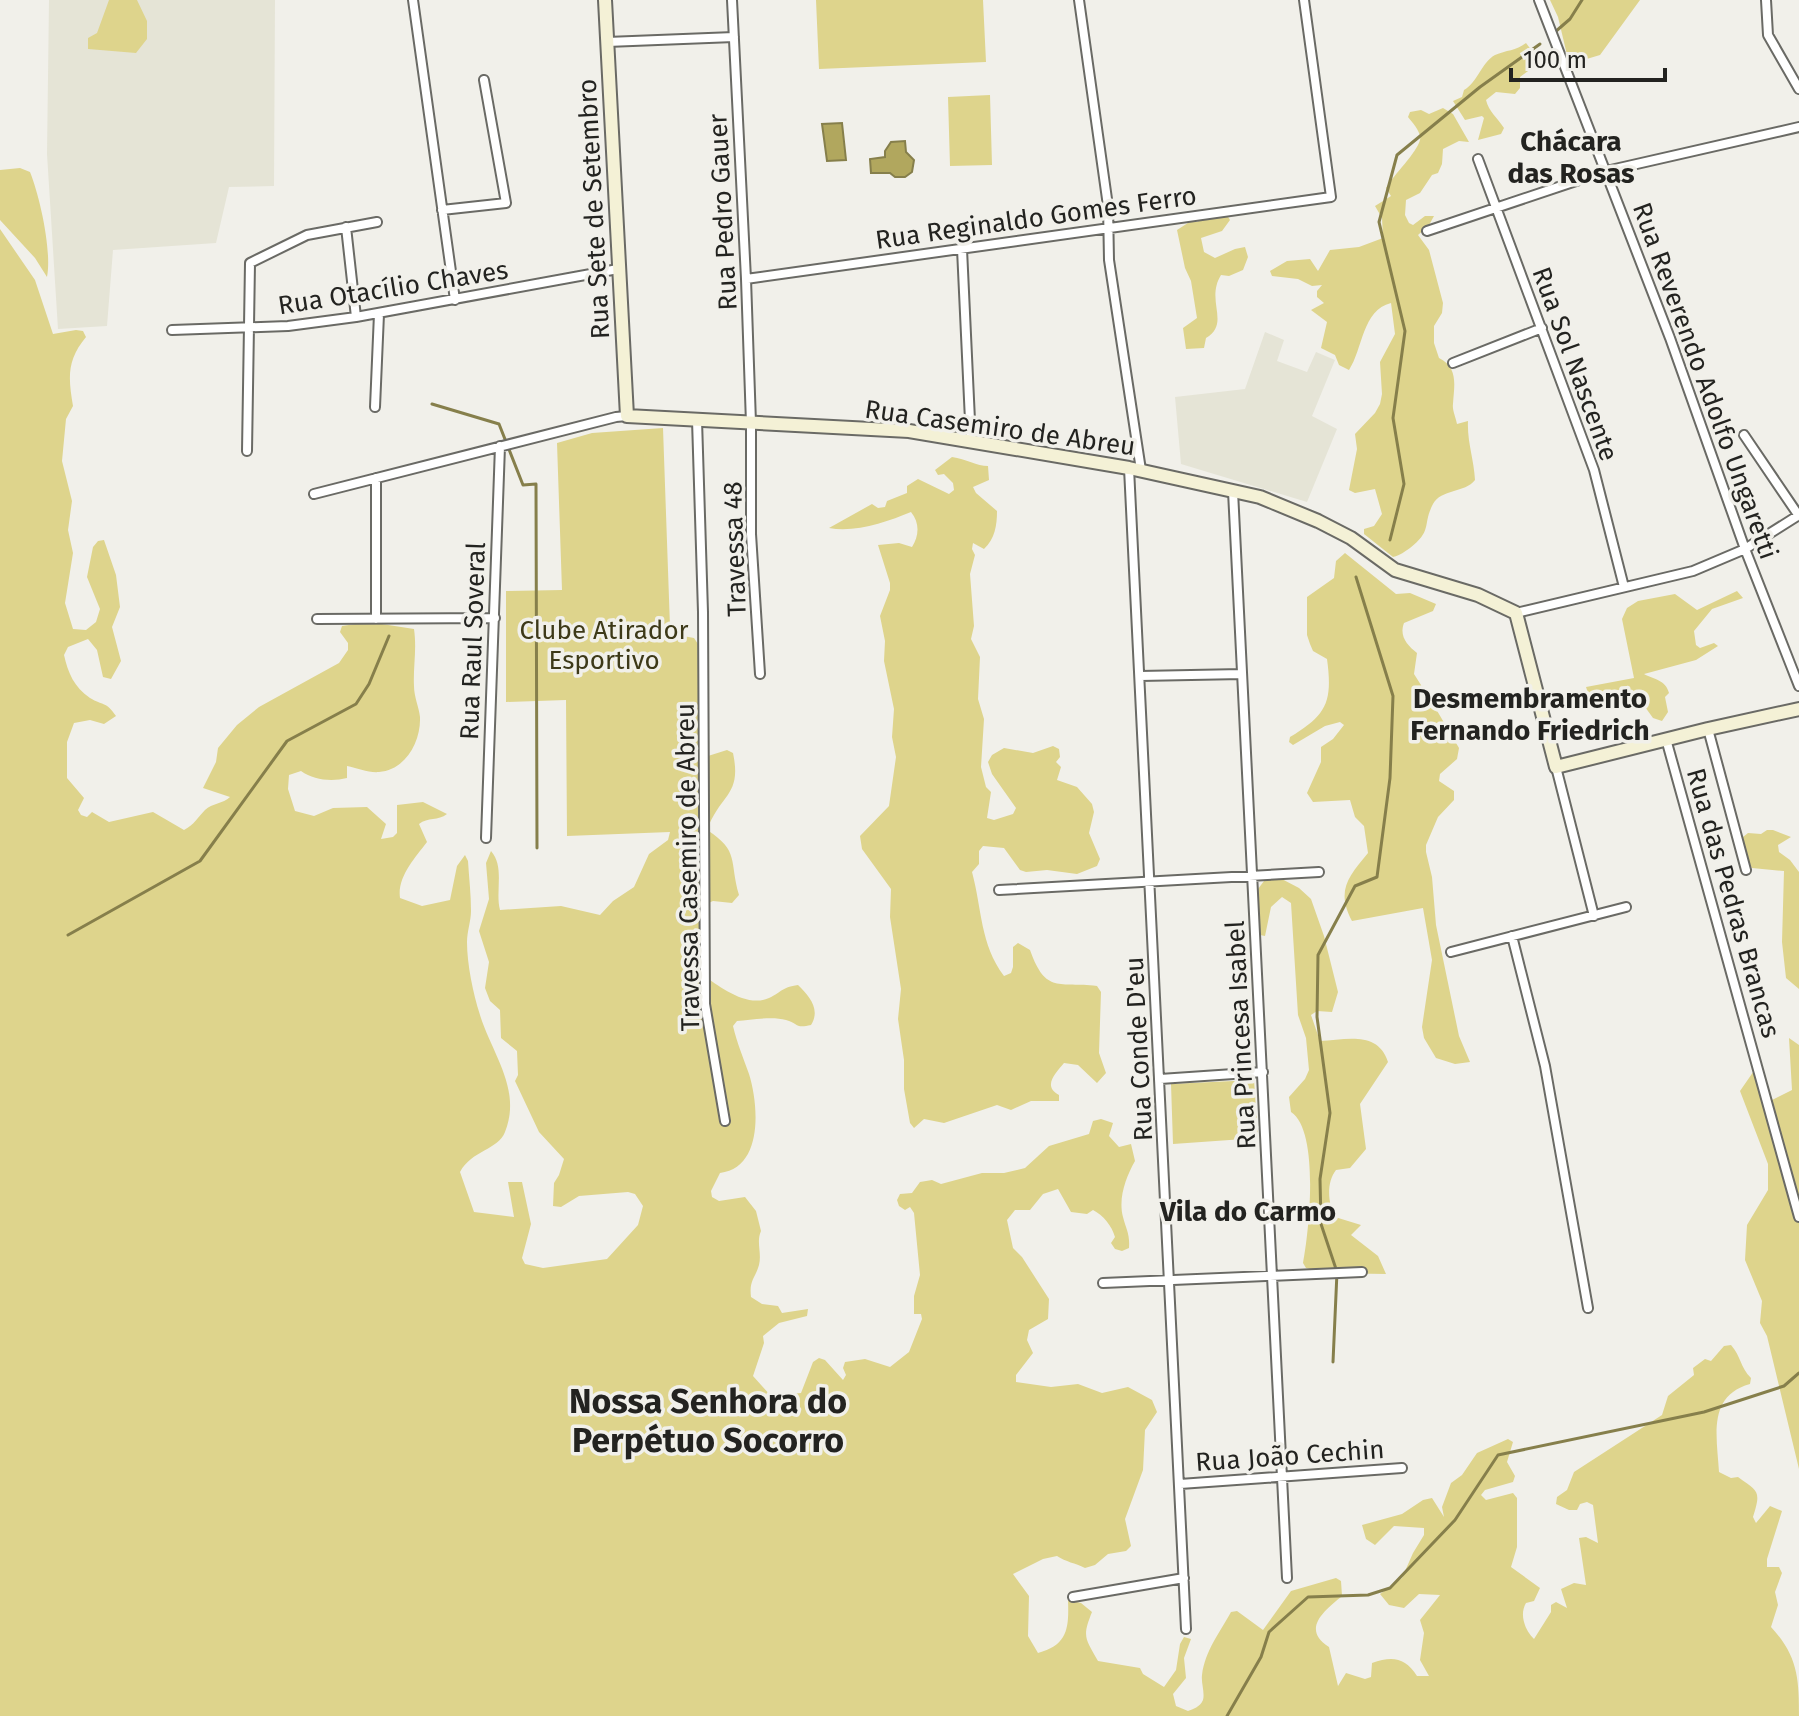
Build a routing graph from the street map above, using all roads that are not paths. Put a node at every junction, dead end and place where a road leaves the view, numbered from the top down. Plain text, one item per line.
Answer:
1 (413, 0) edge
2 (605, 0) edge
3 (732, 0) edge
4 (1079, 0) edge
5 (1304, 0) edge
6 (1539, 0) edge
7 (1766, 0) edge
8 (734, 37) junction
9 (607, 42) junction
10 (484, 80) dead end
11 (1799, 89) edge
12 (1799, 127) edge
13 (1478, 159) dead end
14 (1606, 171) junction
15 (1495, 207) junction
16 (442, 210) junction
17 (377, 222) dead end
18 (346, 227) junction
19 (1107, 229) junction
20 (1427, 231) dead end
21 (962, 249) junction
22 (618, 269) junction
23 (746, 279) junction
24 (455, 300) junction
25 (379, 314) junction
26 (356, 317) junction
27 (1542, 328) junction
28 (249, 329) junction
29 (172, 330) dead end
30 (1453, 363) dead end
31 (375, 407) dead end
32 (627, 416) junction
33 (697, 420) junction
34 (751, 423) junction
35 (1744, 435) dead end
36 (971, 442) junction
37 (500, 446) junction
38 (247, 451) dead end
39 (1135, 469) junction
40 (376, 478) junction
41 (1233, 491) junction
42 (314, 494) dead end
43 (1799, 516) edge
44 (1745, 549) junction
45 (1624, 587) junction
46 (1516, 613) junction
47 (495, 618) junction
48 (317, 619) dead end
49 (376, 619) junction
50 (1796, 673) edge
51 (760, 674) dead end
52 (1242, 674) junction
53 (1140, 676) junction
54 (1799, 686) edge
55 (1799, 709) edge
56 (1708, 729) junction
57 (1666, 739) junction
58 (1556, 767) junction
59 (486, 838) dead end
60 (1746, 870) dead end
61 (1319, 872) dead end
62 (1254, 874) junction
63 (1151, 881) junction
64 (999, 890) dead end
65 (1626, 907) dead end
66 (1594, 916) junction
67 (1512, 936) junction
68 (1451, 952) dead end
69 (1263, 1072) junction
70 (1160, 1079) junction
71 (725, 1121) dead end
72 (1799, 1217) edge
73 (1362, 1272) dead end
74 (1273, 1275) junction
75 (1170, 1280) junction
76 (1103, 1283) dead end
77 (1588, 1308) dead end
78 (1402, 1468) dead end
79 (1282, 1477) junction
80 (1180, 1484) junction
81 (1184, 1578) junction
82 (1287, 1578) dead end
83 (1073, 1597) dead end
84 (1186, 1629) dead end

1 - 16 street
2 - 9 street, Rua Sete de Setembro
3 - 8 street, Rua Pedro Gauer
4 - 19 street, Rua Conde D'eu
5 - 19 street, Rua Reginaldo Gomes Ferro
6 - 14 street, Rua Reverendo Adolfo Ungaretti
7 - 11 street
8 - 9 street
8 - 23 street, Rua Pedro Gauer
9 - 22 street, Rua Sete de Setembro
10 - 16 street
12 - 14 street
13 - 15 street, Rua Sol Nascente
14 - 15 street
14 - 44 street, Rua Reverendo Adolfo Ungaretti
15 - 20 street
15 - 27 street, Rua Sol Nascente
16 - 24 street
17 - 18 street
18 - 26 street
18 - 28 street
19 - 21 street, Rua Reginaldo Gomes Ferro
19 - 39 street, Rua Conde D'eu
21 - 23 street, Rua Reginaldo Gomes Ferro
21 - 36 street
22 - 24 street, Rua Otacílio Chaves
22 - 32 street, Rua Sete de Setembro
23 - 34 street, Rua Pedro Gauer
24 - 25 street, Rua Otacílio Chaves
25 - 26 street, Rua Otacílio Chaves
25 - 31 street
26 - 28 street, Rua Otacílio Chaves
27 - 30 street
27 - 45 street, Rua Sol Nascente
28 - 29 street, Rua Otacílio Chaves
28 - 38 street
32 - 33 street, Rua Casemiro de Abreu
32 - 37 street, Rua Casemiro de Abreu
33 - 34 street, Rua Casemiro de Abreu
33 - 71 street, Travessa Casemiro de Abreu
34 - 36 street, Rua Casemiro de Abreu
34 - 51 street, Travessa 48
35 - 43 street
36 - 39 street, Rua Casemiro de Abreu
37 - 40 street, Rua Casemiro de Abreu
37 - 47 street, Rua Raul Soveral
39 - 41 street, Rua Casemiro de Abreu
39 - 53 street, Rua Conde D'eu
40 - 42 street, Rua Casemiro de Abreu
40 - 49 street
41 - 46 street, Rua Casemiro de Abreu
41 - 52 street, Rua Princesa Isabel
43 - 44 street
44 - 45 street
44 - 50 street, Rua Reverendo Adolfo Ungaretti
45 - 46 street
46 - 58 street
47 - 49 street
47 - 59 street, Rua Raul Soveral
48 - 49 street
50 - 54 street, Rua Reverendo Adolfo Ungaretti
52 - 53 street
52 - 62 street, Rua Princesa Isabel
53 - 63 street, Rua Conde D'eu
55 - 56 street
56 - 57 street
56 - 60 street
57 - 58 street
57 - 72 street, Rua das Pedras Brancas
58 - 66 street
61 - 62 street
62 - 63 street
62 - 69 street, Rua Princesa Isabel
63 - 64 street
63 - 70 street, Rua Conde D'eu
65 - 66 street
66 - 67 street
67 - 68 street
67 - 77 street
69 - 70 street
69 - 74 street, Rua Princesa Isabel
70 - 75 street, Rua Conde D'eu
73 - 74 street
74 - 75 street
74 - 79 street, Rua Princesa Isabel
75 - 76 street
75 - 80 street, Rua Conde D'eu
78 - 79 street, Rua João Cechin
79 - 80 street, Rua João Cechin
79 - 82 street, Rua Princesa Isabel
80 - 81 street, Rua Conde D'eu
81 - 83 street
81 - 84 street, Rua Conde D'eu

